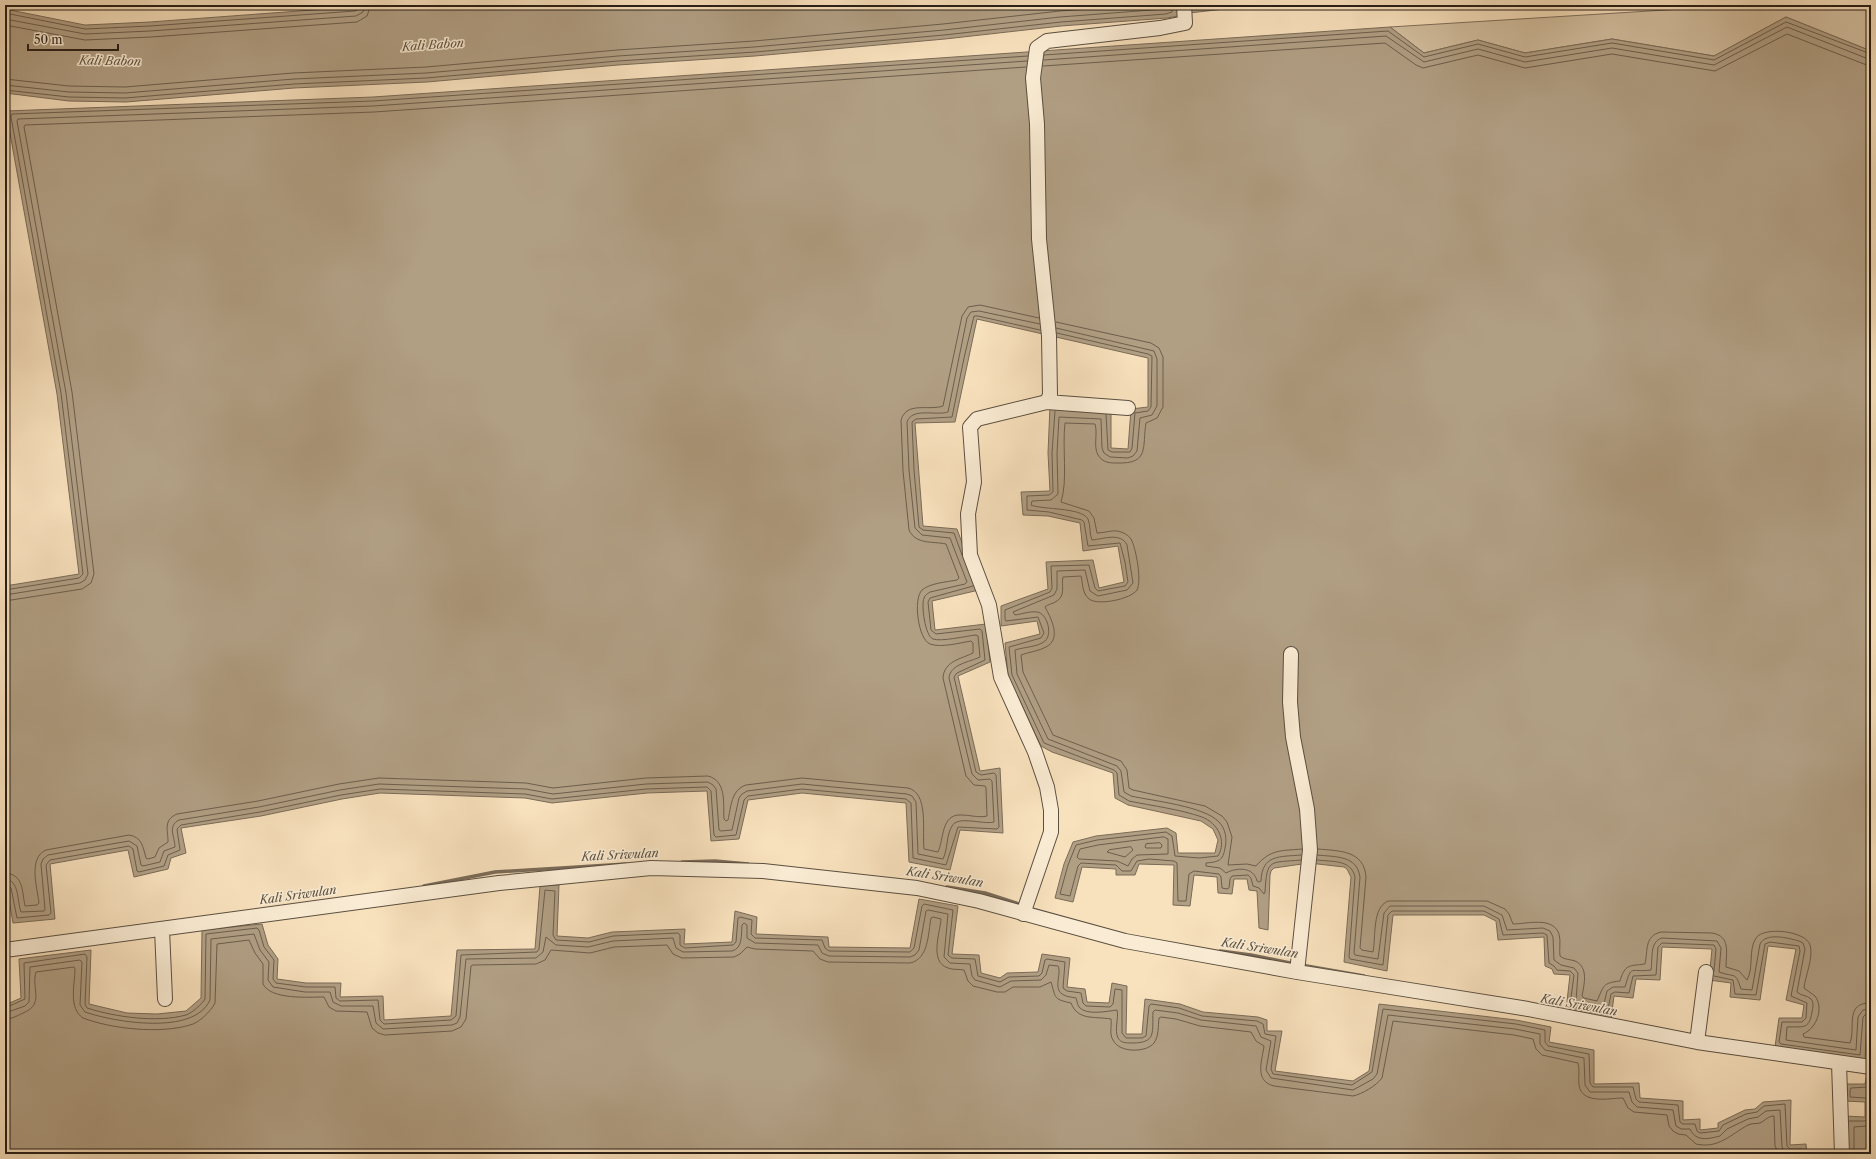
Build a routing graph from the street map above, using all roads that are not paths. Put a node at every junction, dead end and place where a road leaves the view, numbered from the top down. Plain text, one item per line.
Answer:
1 (1184, 10) edge
2 (1047, 402) junction
3 (1128, 408) dead end
4 (1291, 654) dead end
5 (1023, 914) junction
6 (162, 929) junction
7 (5, 950) edge
8 (1297, 972) junction
9 (1706, 972) dead end
10 (165, 999) dead end
11 (1697, 1042) junction
12 (1839, 1063) junction
13 (1871, 1067) edge
14 (1842, 1154) edge

1 - 2 street
2 - 3 street
2 - 5 street
4 - 8 street
5 - 6 street
5 - 8 street
6 - 7 street
6 - 10 street
8 - 11 street
9 - 11 street
11 - 12 street
12 - 13 street
12 - 14 street

